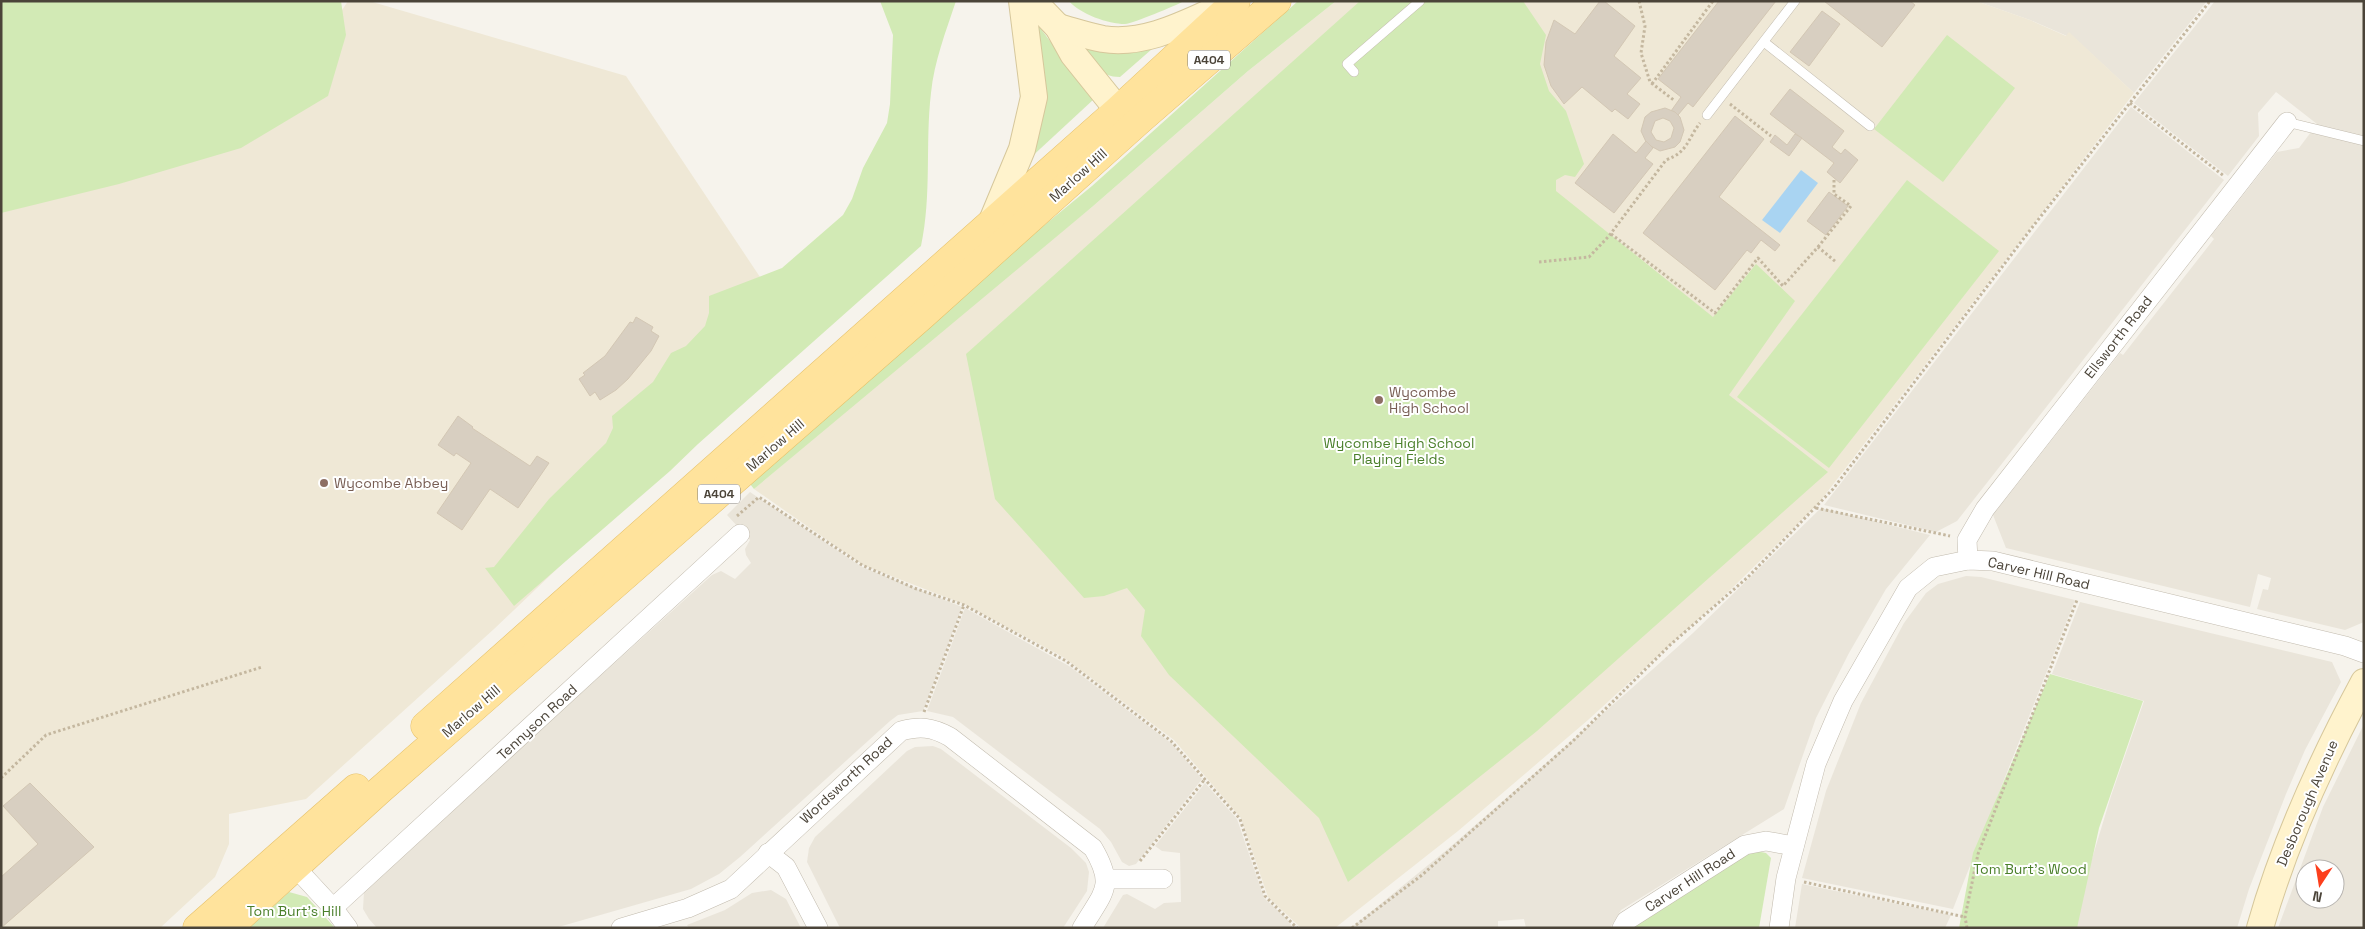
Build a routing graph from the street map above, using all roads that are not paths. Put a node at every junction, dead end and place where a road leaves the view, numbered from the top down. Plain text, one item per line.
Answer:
1 (1022, 1) edge
2 (1033, 1) edge
3 (1235, 1) edge
4 (1277, 1) edge
5 (1420, 1) edge
6 (1795, 1) edge
7 (1058, 27) junction
8 (1764, 42) junction
9 (1354, 72) dead end
10 (1129, 115) junction
11 (1704, 118) road end
12 (2287, 122) joint
13 (1870, 126) dead end
14 (2364, 141) edge
15 (992, 220) junction
16 (740, 534) dead end
17 (1968, 560) junction
18 (2364, 653) edge
19 (2364, 682) edge
20 (1794, 846) junction
21 (768, 853) junction
22 (296, 868) junction
23 (1106, 878) junction
24 (1163, 880) dead end
25 (333, 908) junction
26 (197, 928) edge
27 (228, 928) edge
28 (348, 928) edge
29 (621, 928) edge
30 (818, 928) edge
31 (1082, 928) edge
32 (1622, 928) edge
33 (1779, 928) edge
34 (2260, 928) edge

1 - 15 street
2 - 7 street
3 - 7 street
3 - 10 main road, Marlow Hill / A404
4 - 10 main road, Marlow Hill / A404
5 - 9 lane
6 - 8 lane
7 - 10 street
8 - 11 lane
8 - 13 lane
10 - 15 main road, Marlow Hill / A404
10 - 22 main road, Marlow Hill / A404
12 - 14 lane
12 - 17 street, Ellsworth Road
15 - 26 main road, Marlow Hill / A404
16 - 25 street, Tennyson Road
17 - 18 street, Carver Hill Road
17 - 20 street, Carver Hill Road
19 - 34 street, Desborough Avenue
20 - 32 street, Carver Hill Road
20 - 33 street, Carver Hill Road
21 - 23 street, Wordsworth Road
21 - 29 street, Wordsworth Road
21 - 30 street
22 - 25 street
22 - 27 main road, Marlow Hill / A404
23 - 24 street
23 - 31 street
25 - 28 street

